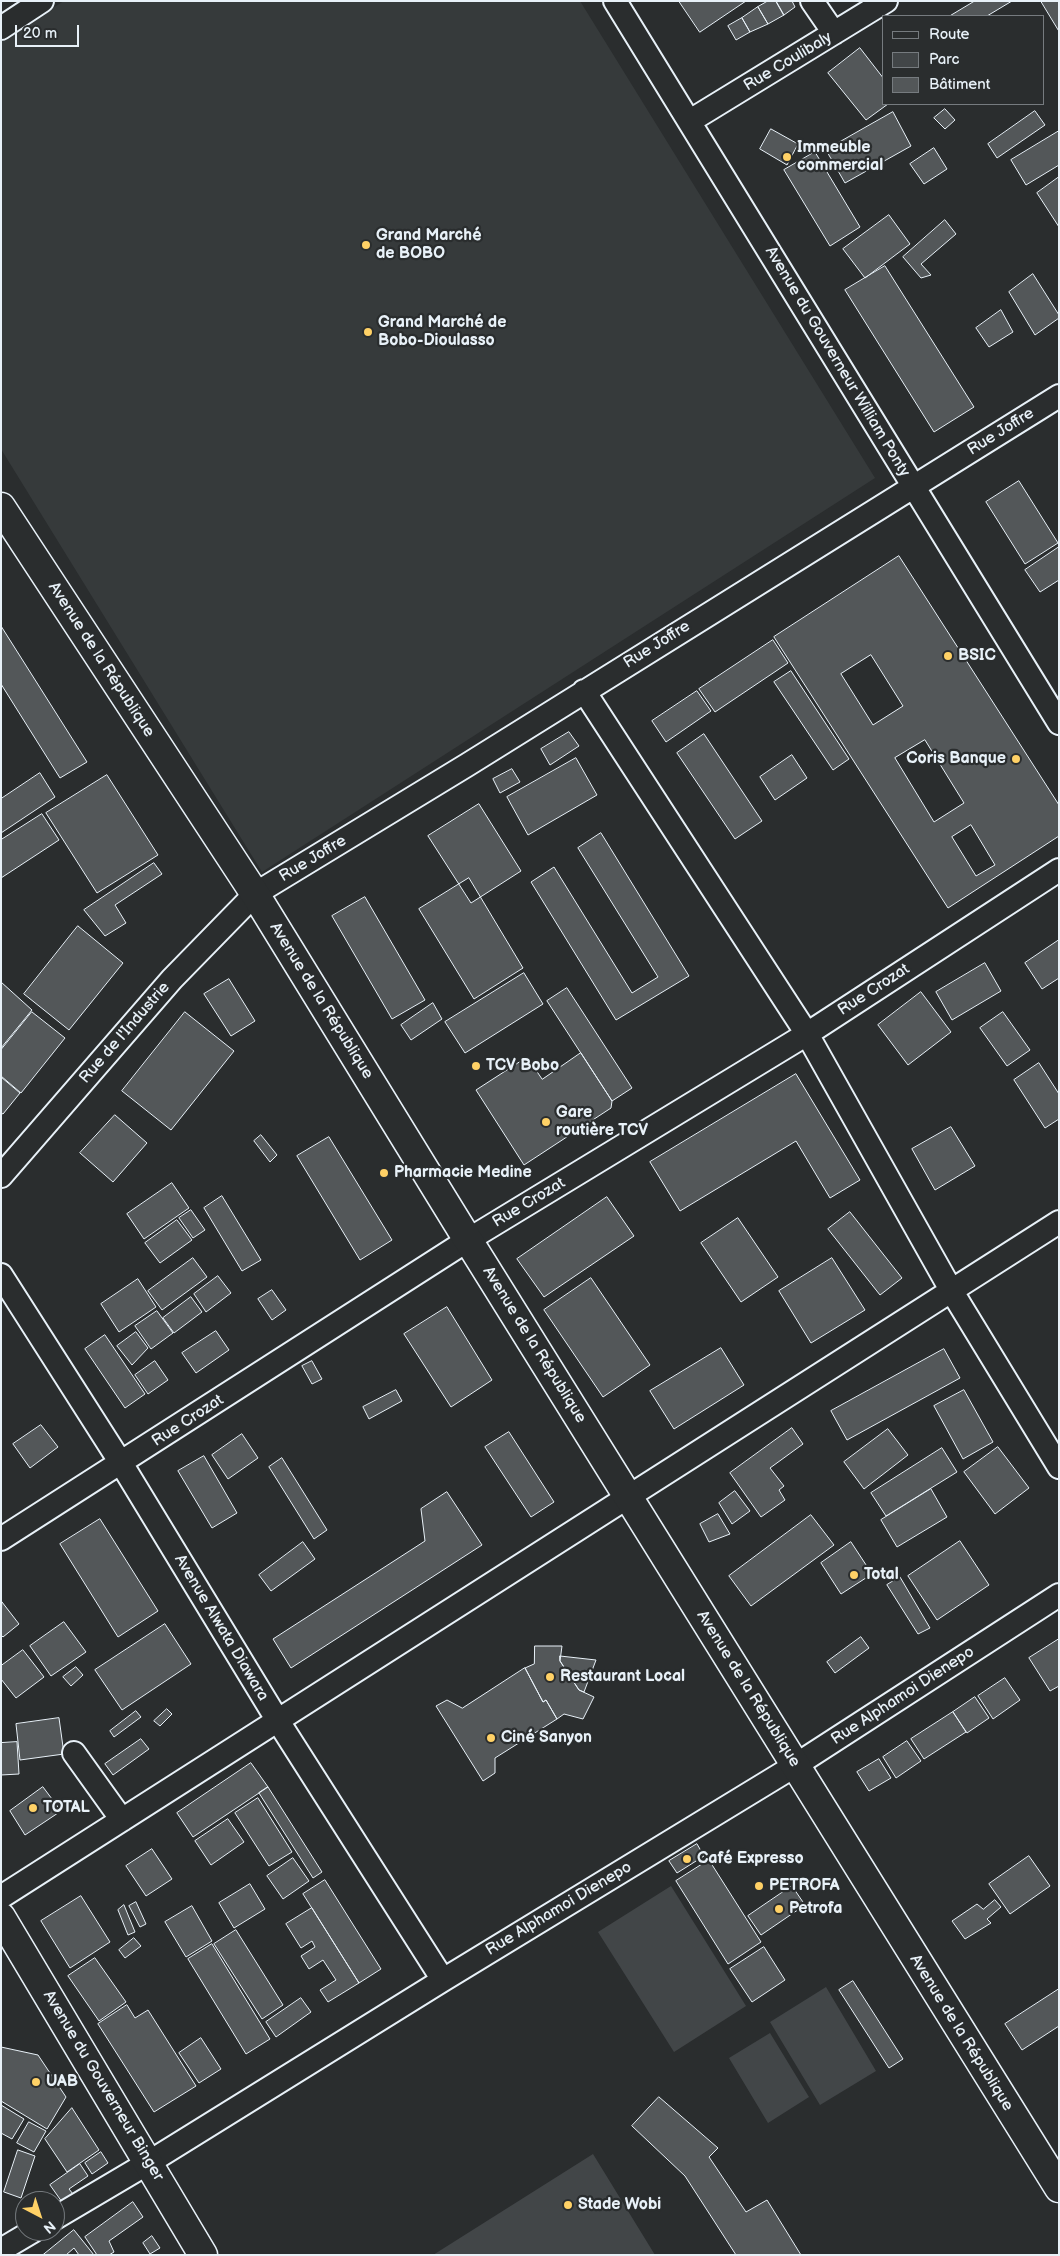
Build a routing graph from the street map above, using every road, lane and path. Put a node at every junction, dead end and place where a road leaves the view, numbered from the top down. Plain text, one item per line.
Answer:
1 (42, 1) edge
2 (616, 1) edge
3 (812, 1) edge
4 (886, 1) edge
5 (1, 28) edge
6 (834, 33) junction
7 (690, 121) junction
8 (1059, 396) edge
9 (913, 486) junction
10 (1, 507) edge
11 (9, 536) edge
12 (584, 691) junction
13 (1059, 723) edge
14 (1059, 870) edge
15 (255, 894) junction
16 (806, 1034) junction
17 (1, 1176) edge
18 (1059, 1222) edge
19 (468, 1240) junction
20 (1, 1275) edge
21 (951, 1290) junction
22 (122, 1463) junction
23 (1059, 1466) edge
24 (629, 1496) junction
25 (1, 1539) edge
26 (1059, 1595) edge
27 (278, 1721) junction
28 (74, 1753) dead end
29 (796, 1765) junction
30 (122, 1820) junction
31 (1, 1896) edge
32 (1, 1917) edge
33 (443, 1980) junction
34 (148, 2163) junction
35 (1059, 2188) edge
36 (65, 2212) edge
37 (16, 2241) edge
38 (1, 2250) edge
39 (203, 2255) edge

1 - 5 street
2 - 7 street, Avenue du Gouverneur William Ponty
3 - 6 street
4 - 6 street, Rue Coulibaly
6 - 7 street, Rue Coulibaly
7 - 9 street, Avenue du Gouverneur William Ponty
8 - 9 street, Rue Joffre
9 - 12 street, Rue Joffre
9 - 13 street, Avenue du Gouverneur William Ponty
10 - 11 street, Avenue de la République
11 - 15 street, Avenue de la République
12 - 15 street, Rue Joffre
12 - 16 street
14 - 16 street, Rue Crozat
15 - 17 street, Rue de l'Industrie
15 - 19 street, Avenue de la République
16 - 19 street, Rue Crozat
16 - 21 street
18 - 21 street
19 - 22 street, Rue Crozat
19 - 24 street, Avenue de la République
20 - 22 street, Avenue Alwata Diawara
21 - 23 street
21 - 24 street
22 - 25 street, Rue Crozat
22 - 27 street, Avenue Alwata Diawara
24 - 27 street
24 - 29 street, Avenue de la République
26 - 29 street, Rue Alphamoi Dienepo
27 - 30 street
27 - 33 street, Avenue Alwata Diawara
28 - 30 street
29 - 33 street, Rue Alphamoi Dienepo
29 - 35 street, Avenue de la République
30 - 31 street
32 - 34 street, Avenue du Gouverneur Binger
33 - 34 street, Rue Alphamoi Dienepo
34 - 36 street, Rue Alphamoi Dienepo
34 - 39 street, Avenue du Gouverneur Binger
37 - 38 street

